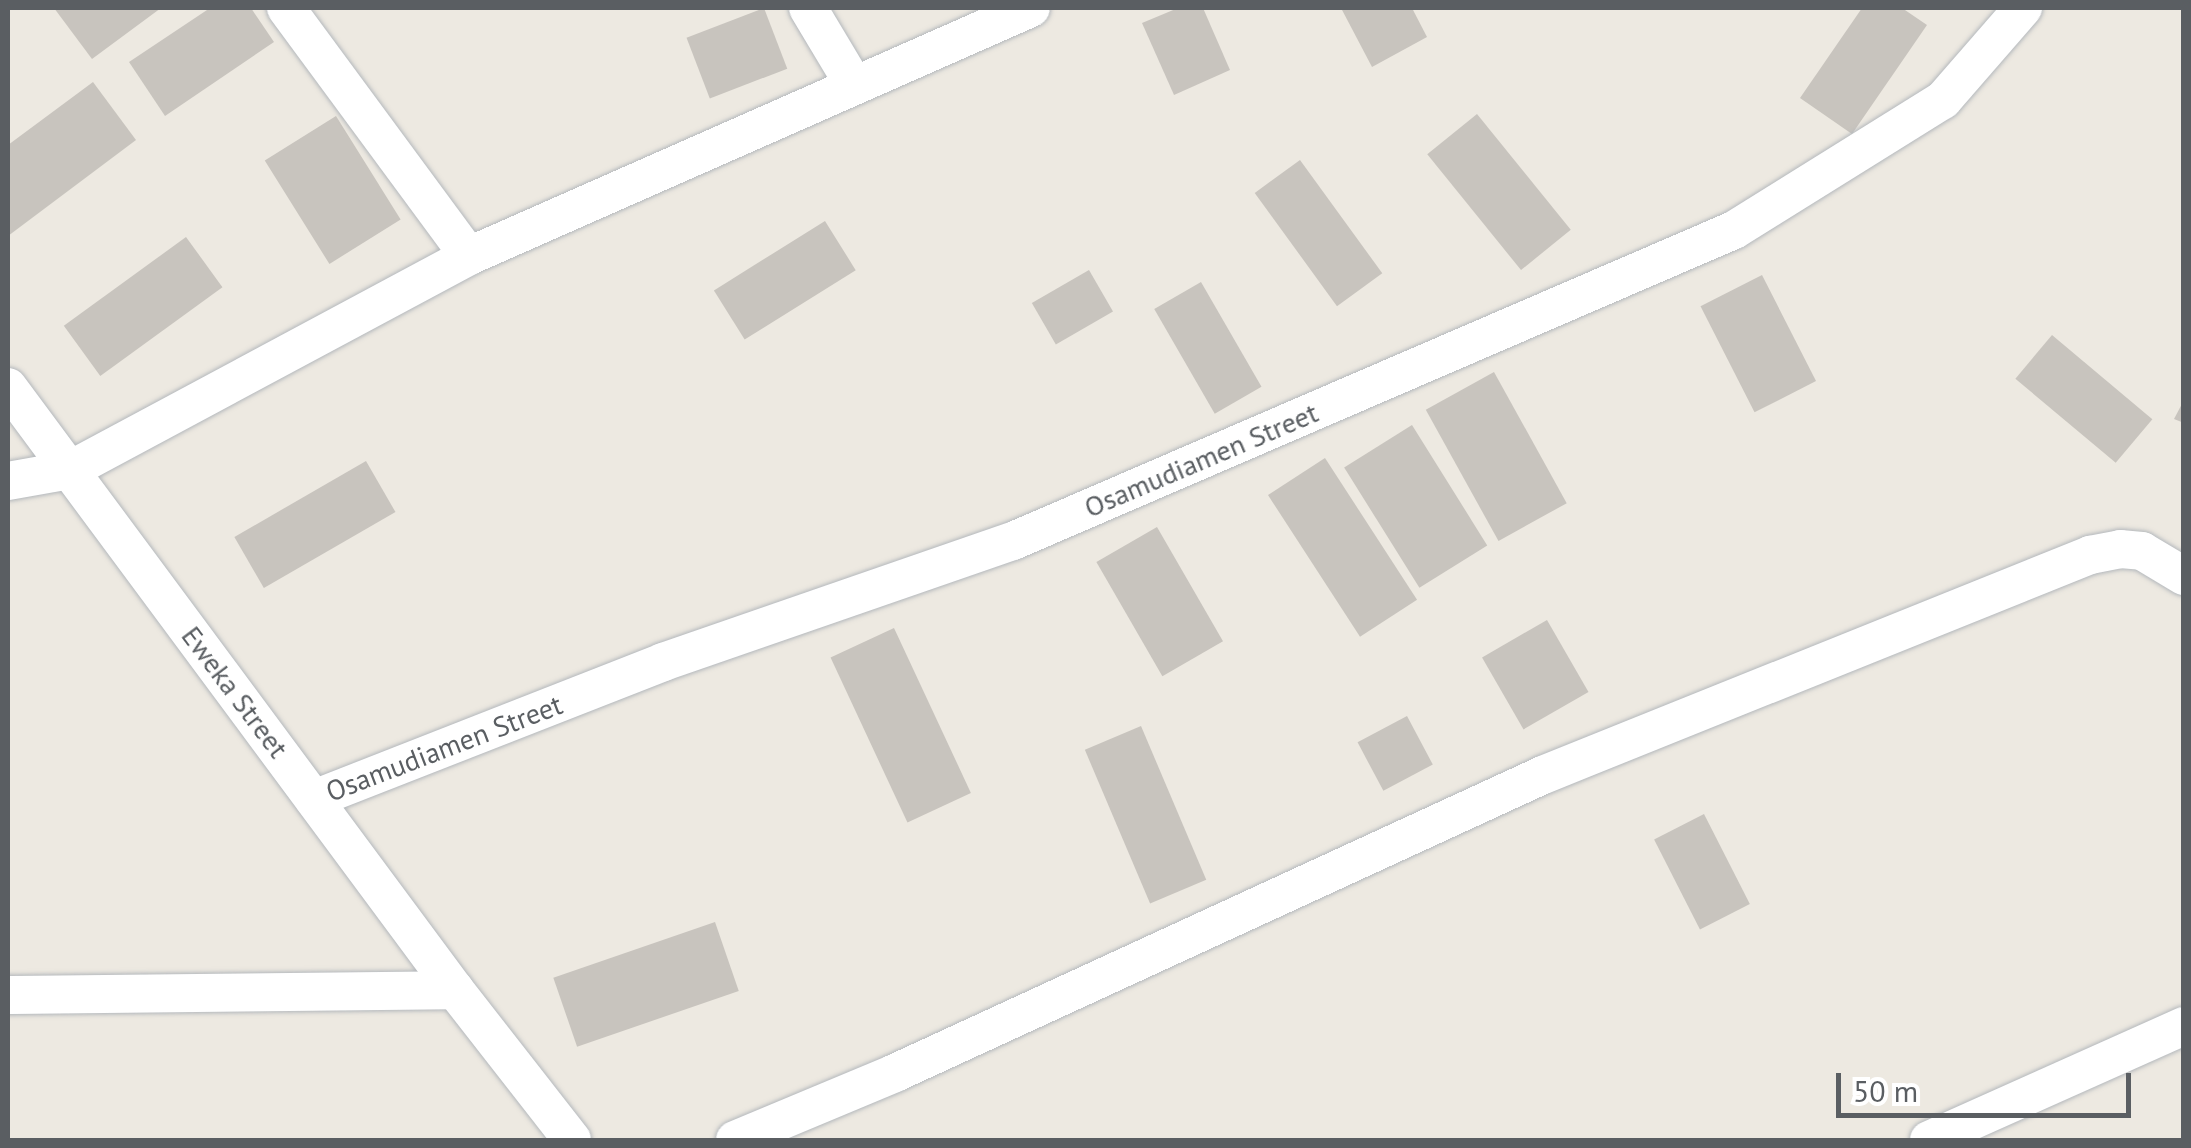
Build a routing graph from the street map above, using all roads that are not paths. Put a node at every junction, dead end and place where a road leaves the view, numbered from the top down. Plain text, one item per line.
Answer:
1 (286, 8) edge
2 (808, 8) edge
3 (1031, 8) edge
4 (2024, 8) edge
5 (854, 85) junction
6 (469, 256) junction
7 (8, 387) edge
8 (70, 470) junction
9 (8, 481) edge
10 (2184, 576) edge
11 (314, 799) junction
12 (454, 990) junction
13 (8, 996) edge
14 (2184, 1026) edge
15 (572, 1140) edge
16 (734, 1140) edge
17 (1929, 1140) edge

1 - 6 street
2 - 5 street
3 - 5 street
4 - 11 street, Osamudiamen Street
5 - 6 street
6 - 8 street
7 - 8 street, Eweka Street
8 - 9 street
8 - 11 street, Eweka Street
10 - 16 street
11 - 12 street, Eweka Street
12 - 13 street
12 - 15 street, Eweka Street
14 - 17 street

